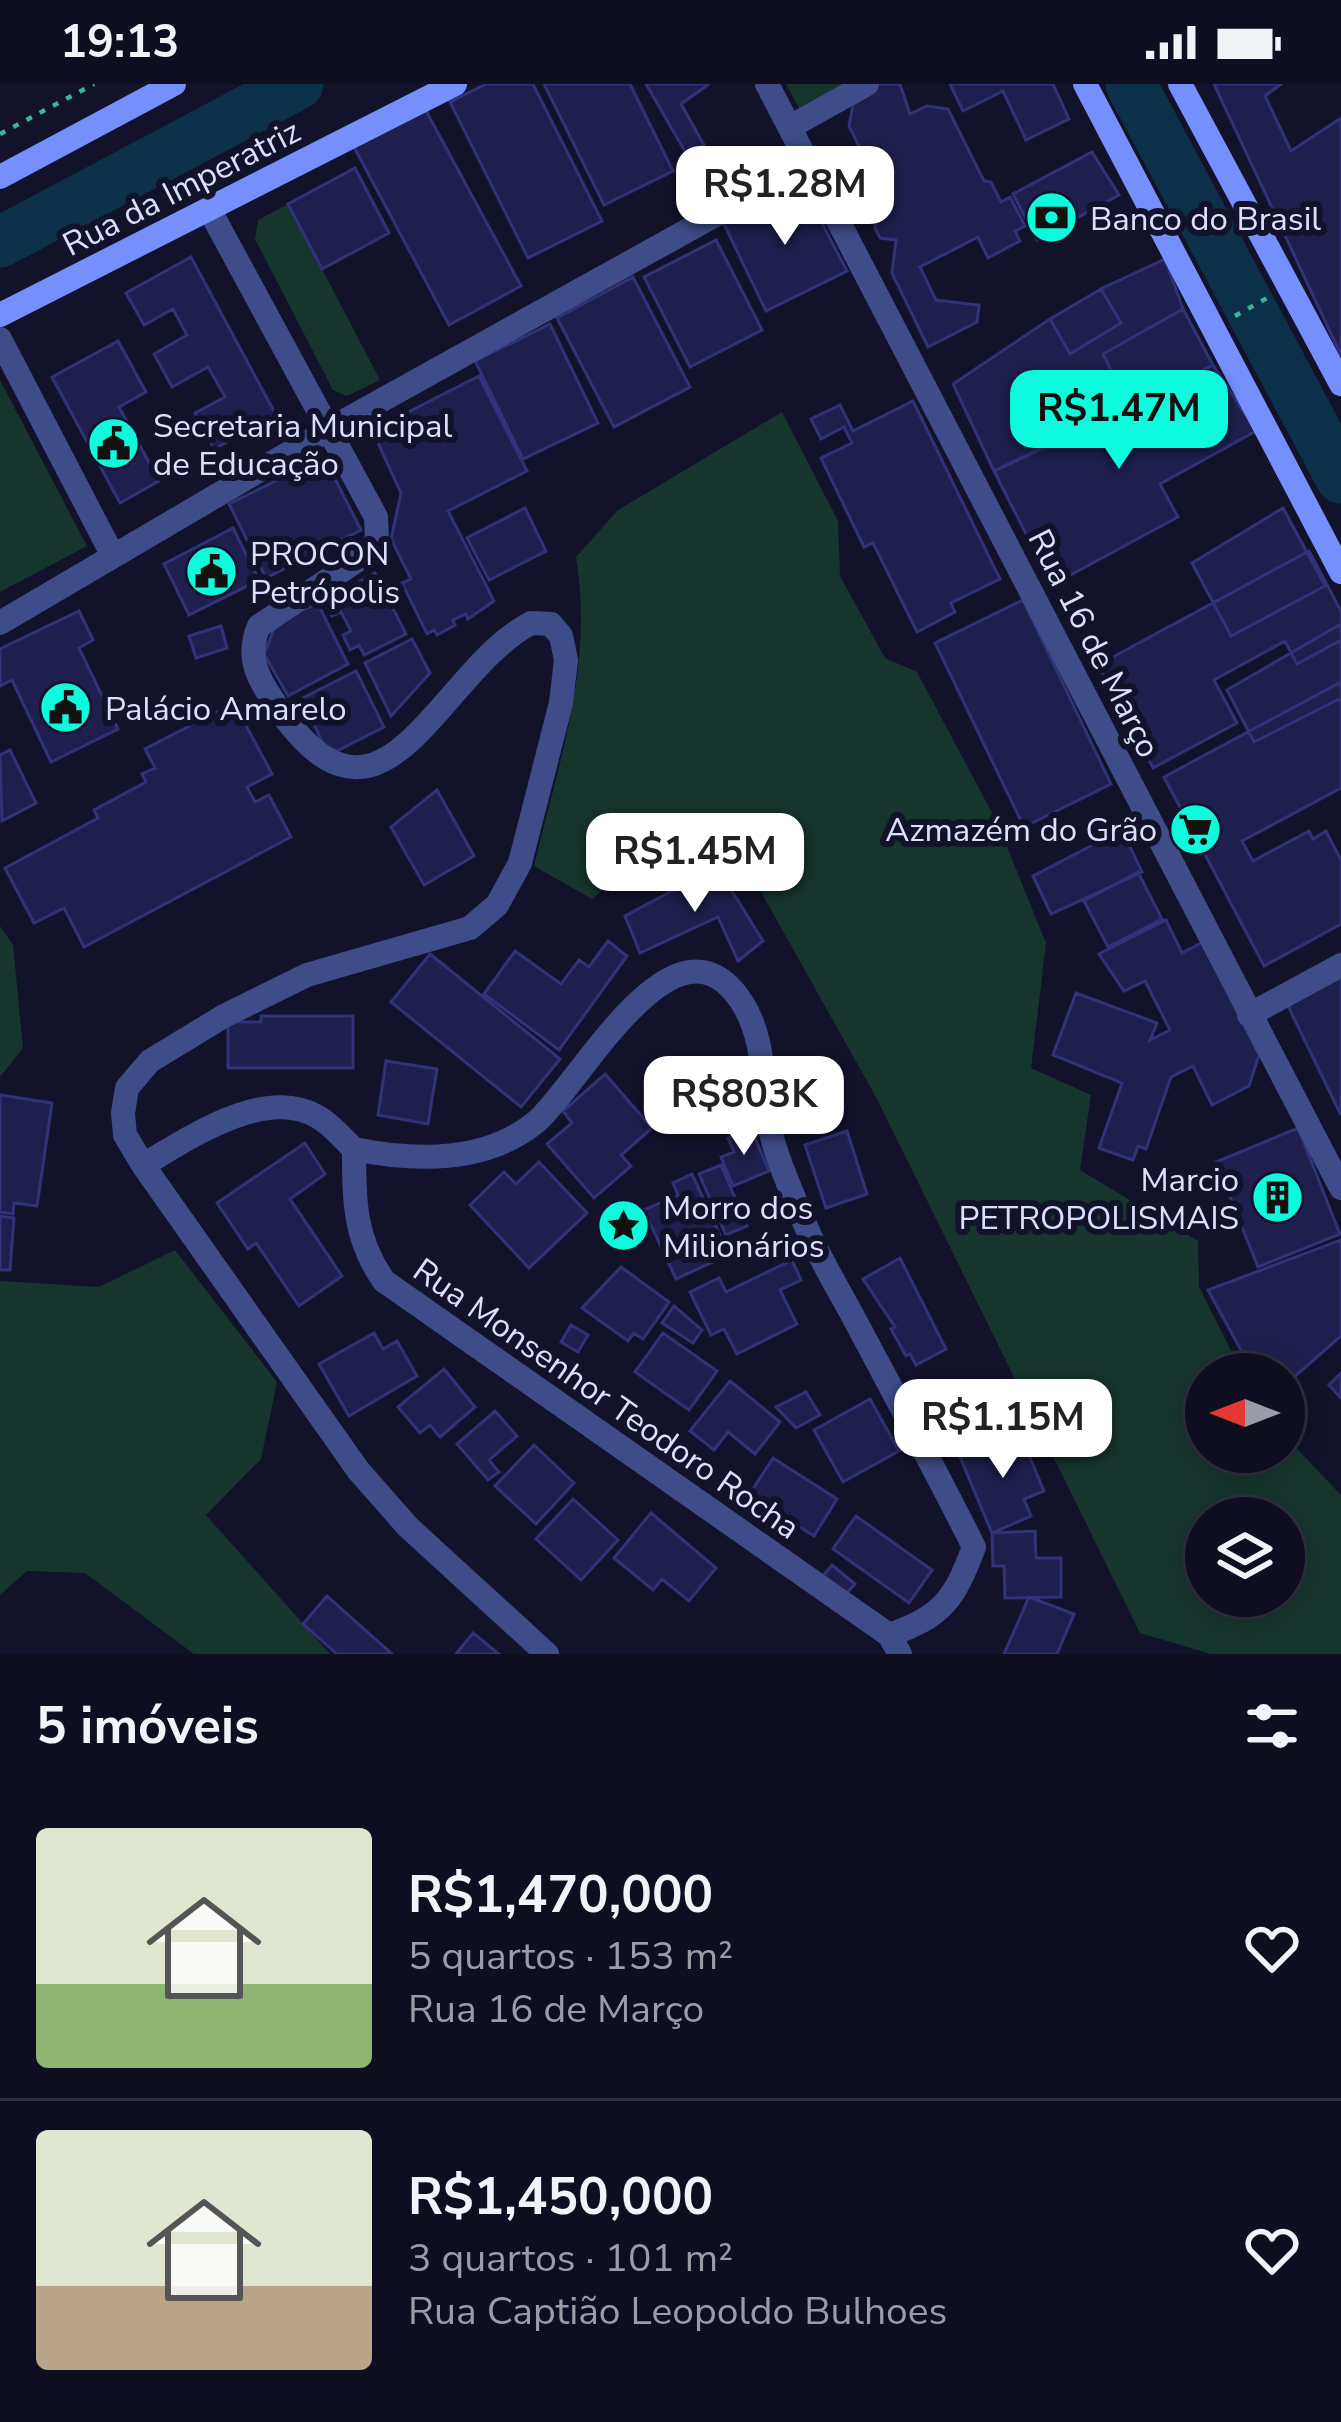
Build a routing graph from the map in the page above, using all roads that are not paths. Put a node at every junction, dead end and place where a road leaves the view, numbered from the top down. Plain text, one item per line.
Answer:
1 (174, 84) edge
2 (455, 84) edge
3 (767, 84) edge
4 (867, 84) edge
5 (1085, 84) edge
6 (1180, 84) edge
7 (790, 127) junction
8 (809, 163) junction
9 (0, 177) edge
10 (209, 209) junction
11 (0, 315) edge
12 (0, 339) edge
13 (1341, 384) edge
14 (328, 430) junction
15 (113, 556) junction
16 (1341, 572) edge
17 (0, 623) edge
18 (1341, 965) edge
19 (1249, 1015) junction
20 (353, 1149) junction
21 (142, 1165) junction
22 (1341, 1188) edge
23 (894, 1644) edge
24 (547, 1654) edge

1 - 9 main road
2 - 10 main road, Rua da Imperatriz
3 - 7 street, Rua 16 de Março
4 - 7 street
5 - 16 main road
6 - 13 main road
7 - 8 street, Rua 16 de Março
8 - 14 street
8 - 19 street, Rua 16 de Março
10 - 11 main road, Rua da Imperatriz
10 - 14 street
12 - 15 street
14 - 15 street
14 - 21 street
15 - 17 street
18 - 19 street
19 - 22 street, Rua 16 de Março
20 - 21 street
20 - 23 street, Rua Monsenhor Teodoro Rocha
20 - 23 street
21 - 24 street

